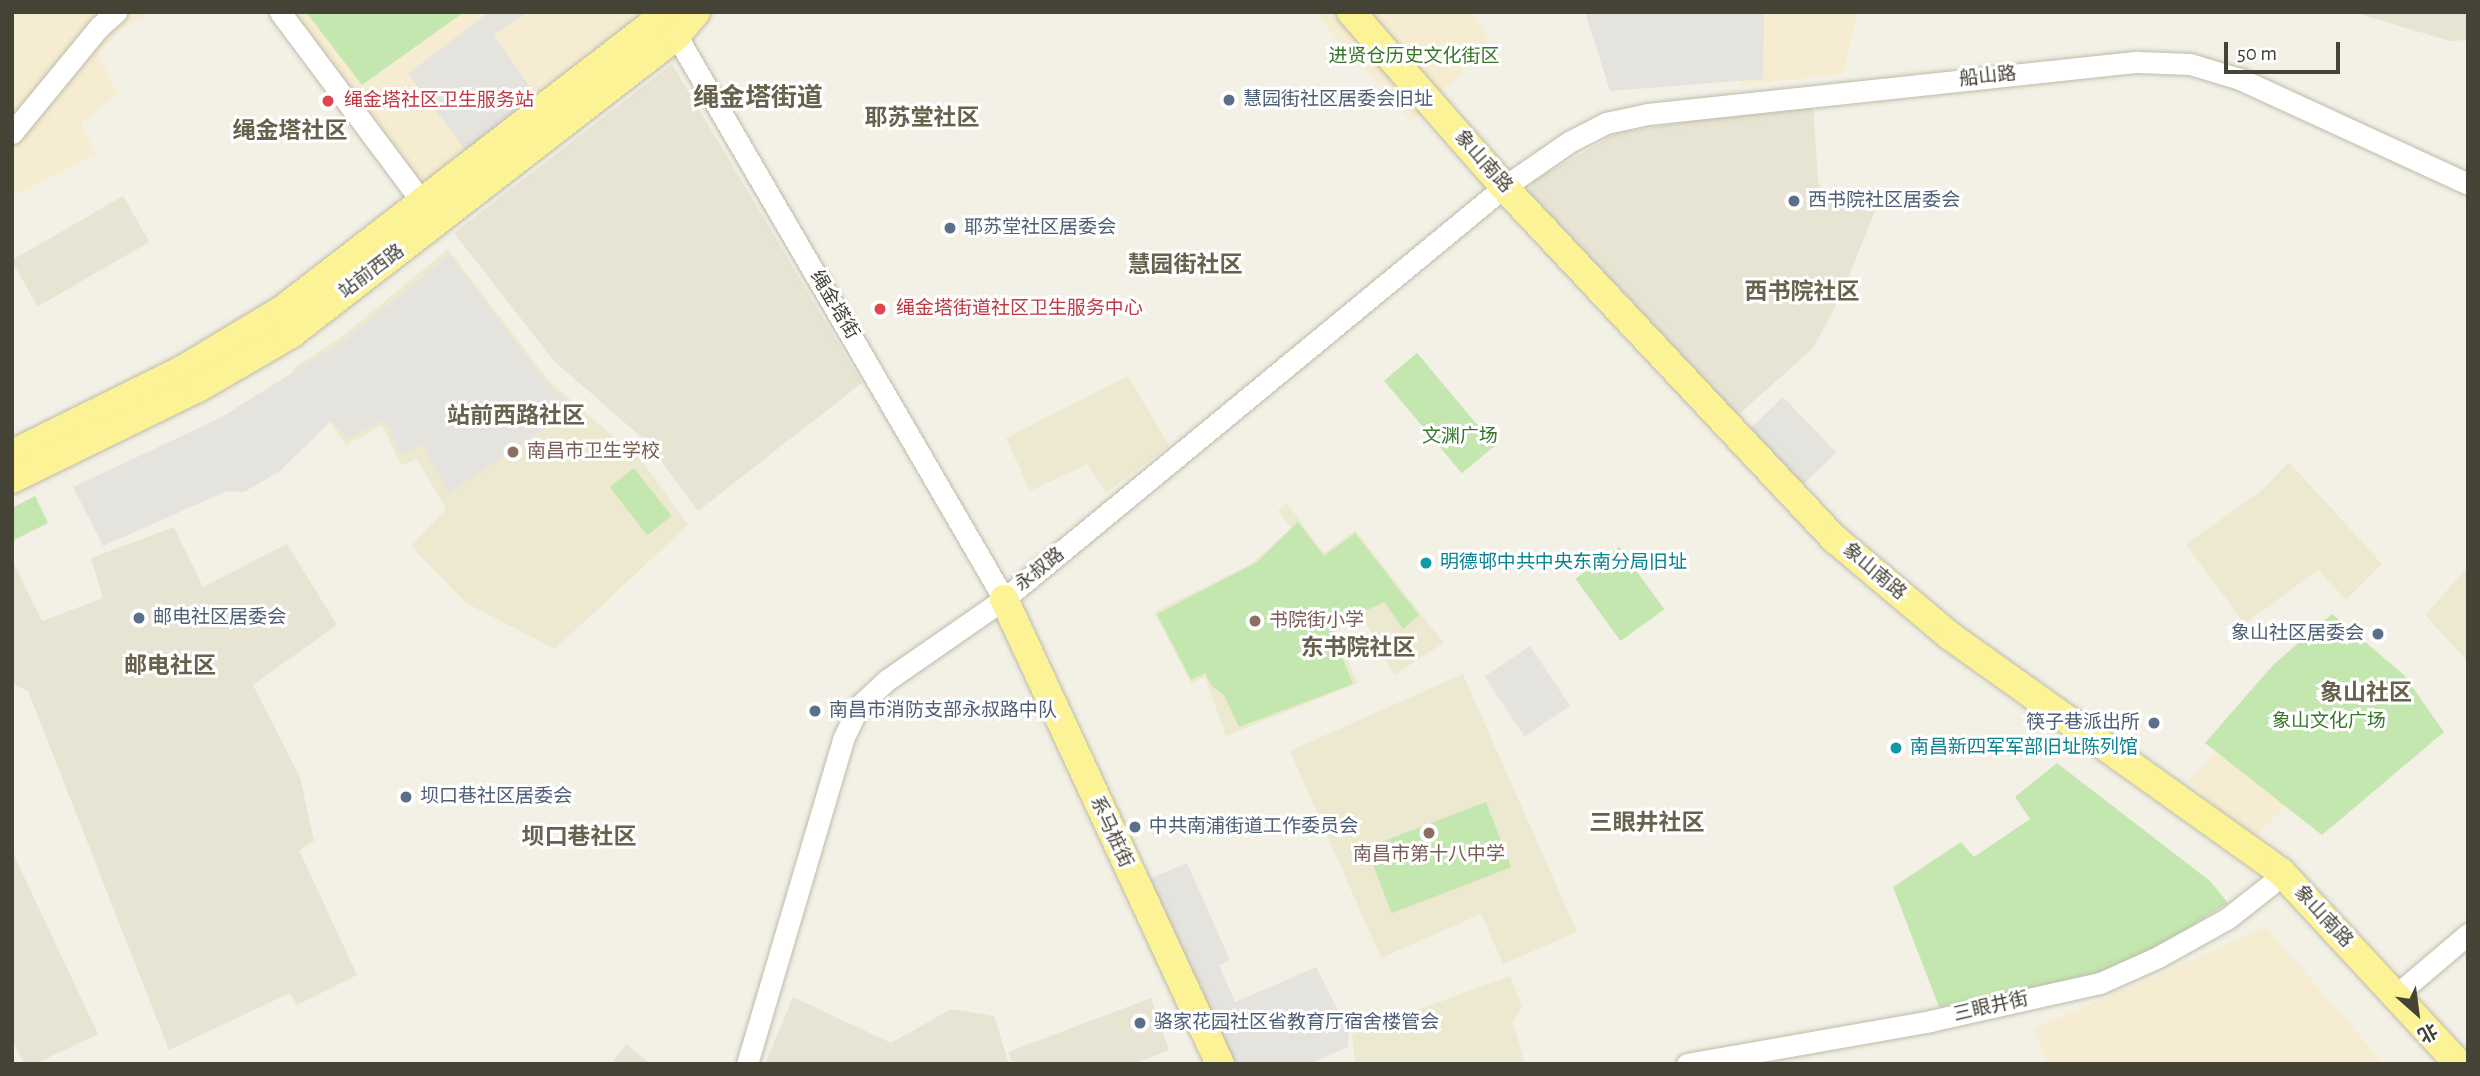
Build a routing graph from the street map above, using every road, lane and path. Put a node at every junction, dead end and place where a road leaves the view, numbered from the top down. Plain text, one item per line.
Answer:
1 (116, 12) edge
2 (280, 12) edge
3 (696, 12) edge
4 (1333, 12) edge
5 (1351, 12) edge
6 (668, 19) edge
7 (12, 133) edge
8 (2468, 184) edge
9 (1499, 192) junction
10 (422, 202) junction
11 (12, 454) edge
12 (12, 479) edge
13 (1004, 599) junction
14 (2271, 884) junction
15 (2468, 934) edge
16 (2395, 996) junction
17 (747, 1064) edge
18 (1220, 1064) edge
19 (1687, 1064) edge
20 (2438, 1064) edge
21 (2459, 1064) edge

1 - 7 street
2 - 10 street
3 - 6 main road, 站前西路
4 - 9 main road, 象山南路
5 - 9 main road, 象山南路
6 - 10 main road, 站前西路
6 - 12 main road, 站前西路
6 - 13 street, 绳金塔街
8 - 9 street, 船山路
9 - 13 street, 永叔路
9 - 14 main road, 象山南路
9 - 16 main road, 象山南路
10 - 11 main road, 站前西路
13 - 17 street, 永叔路
13 - 18 main road, 系马桩街
14 - 19 street, 三眼井街
14 - 20 main road, 象山南路
15 - 16 street
16 - 21 main road, 象山南路

